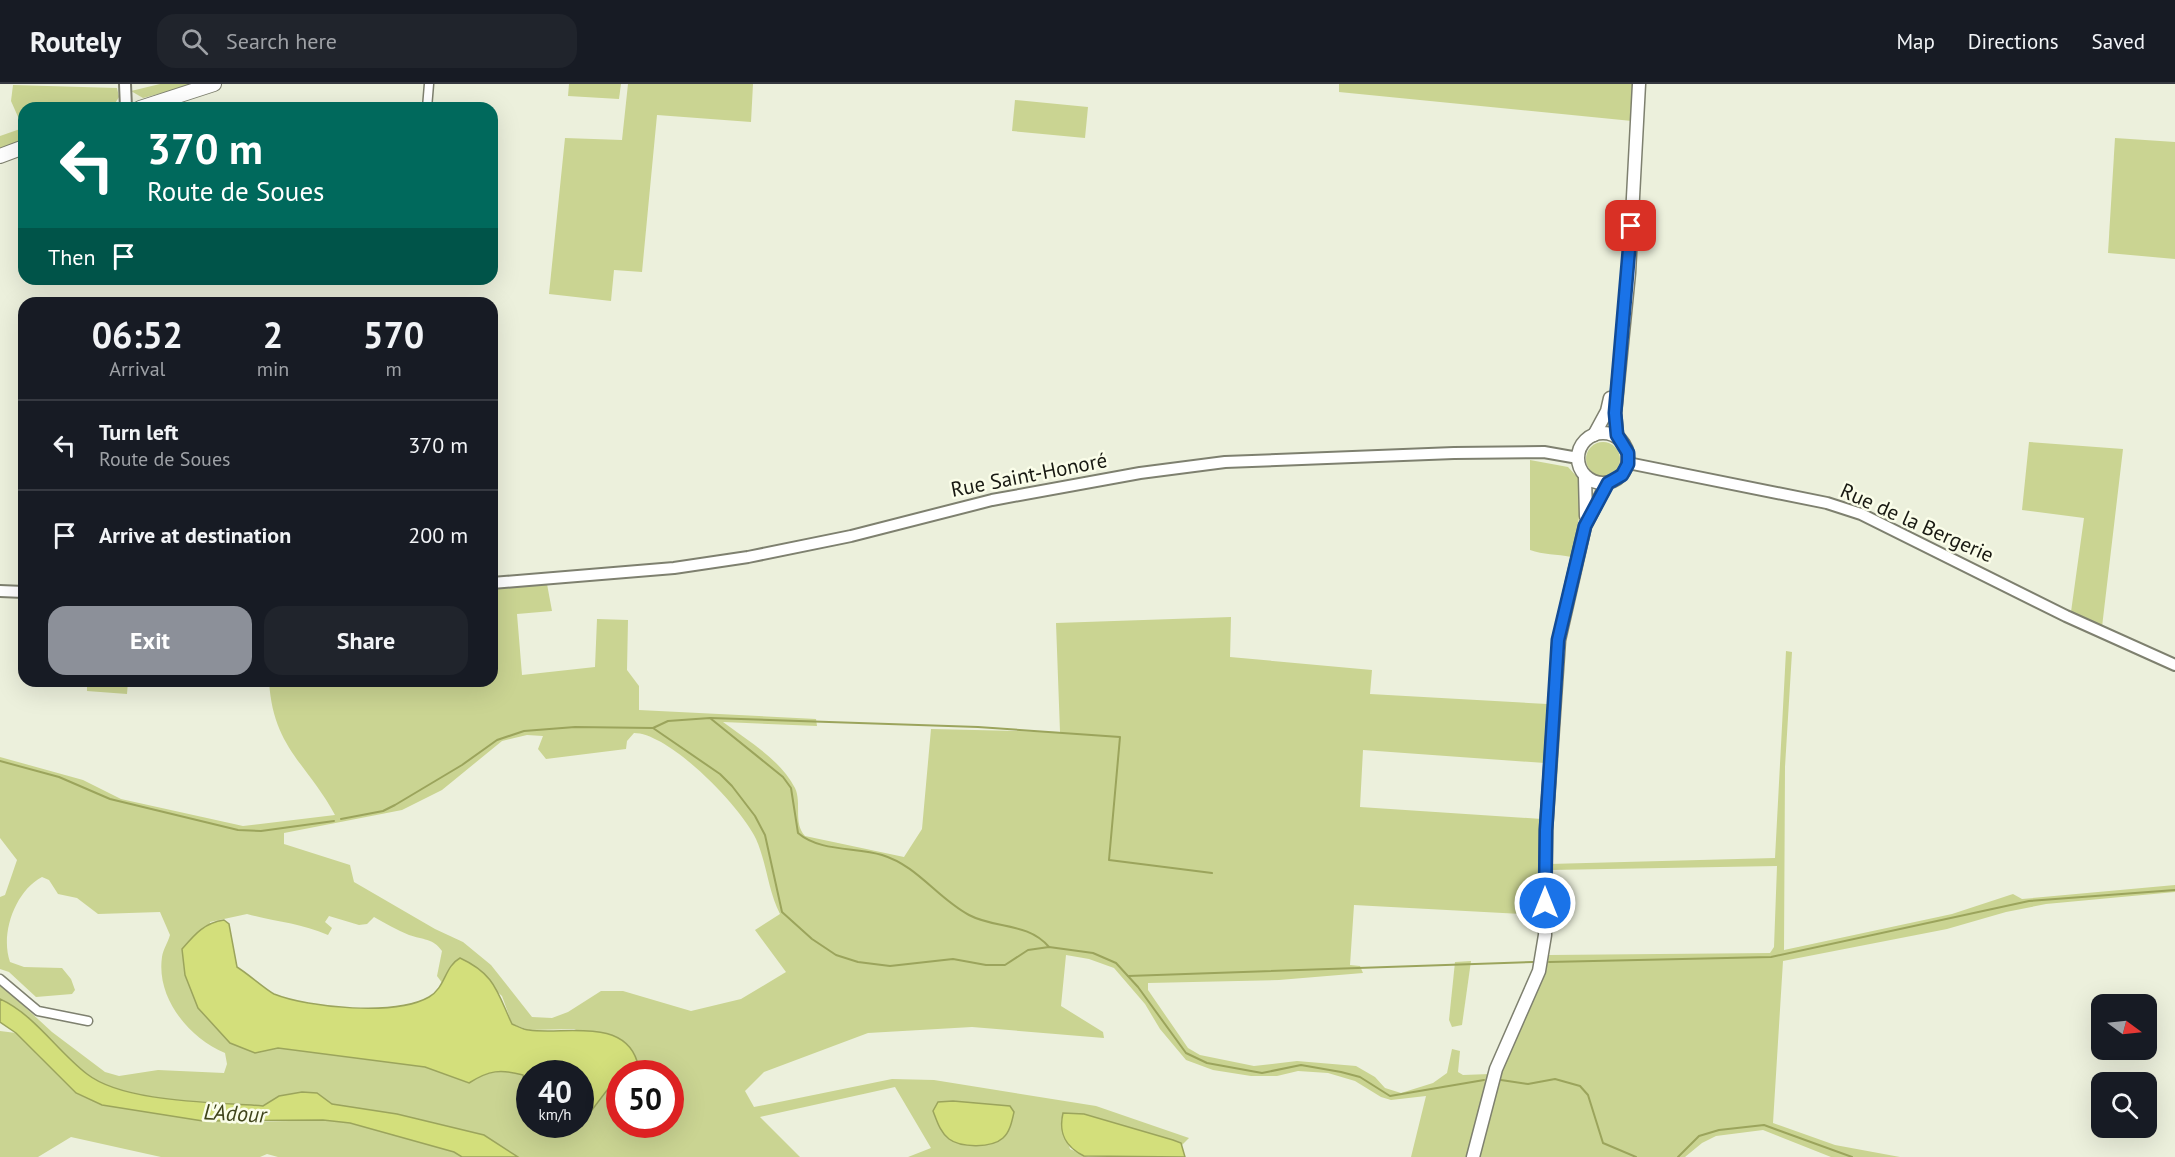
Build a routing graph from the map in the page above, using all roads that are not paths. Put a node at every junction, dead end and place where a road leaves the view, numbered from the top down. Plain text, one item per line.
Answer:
1 (125, 84) edge
2 (214, 84) edge
3 (429, 84) edge
4 (1639, 84) edge
5 (126, 102) edge
6 (158, 102) edge
7 (428, 102) edge
8 (18, 149) edge
9 (0, 156) edge
10 (1617, 377) junction
11 (1594, 435) junction
12 (1623, 443) junction
13 (1578, 458) junction
14 (1628, 464) junction
15 (1585, 477) junction
16 (1608, 483) junction
17 (1585, 526) junction
18 (498, 583) edge
19 (0, 591) edge
20 (18, 592) edge
21 (2175, 665) edge
22 (0, 979) edge
23 (88, 1021) dead end
24 (1473, 1157) edge

1 - 5 street
2 - 6 main road
3 - 7 street
4 - 10 main road
8 - 9 main road
10 - 11 main road
10 - 12 main road
11 - 12 main road
11 - 13 main road
12 - 14 main road
13 - 15 main road
13 - 18 street, Rue Saint-Honoré
14 - 16 main road
14 - 21 street, Rue de la Bergerie
15 - 16 main road
15 - 17 main road
16 - 17 main road
17 - 24 main road
19 - 20 street
22 - 23 street

